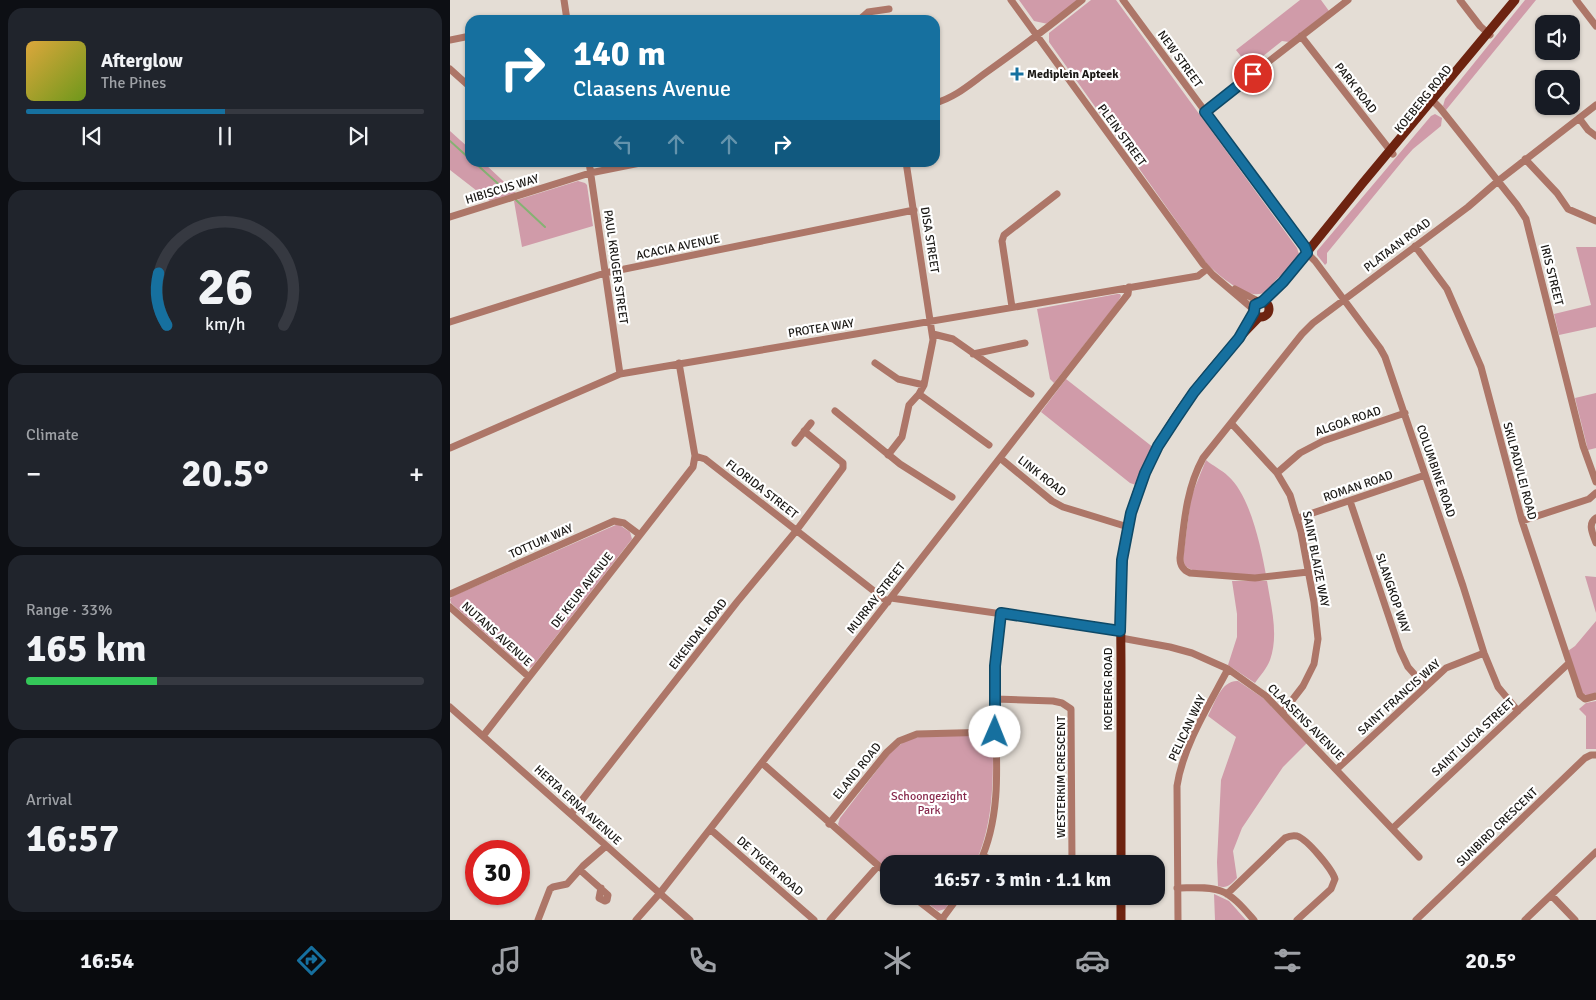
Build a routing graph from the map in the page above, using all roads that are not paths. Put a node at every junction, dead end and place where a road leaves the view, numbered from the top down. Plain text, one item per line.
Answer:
1 (564, 0) edge
2 (1010, 0) edge
3 (1082, 0) edge
4 (1123, 0) edge
5 (1348, 0) edge
6 (1460, 0) edge
7 (1516, 0) edge
8 (1576, 0) edge
9 (889, 9) dead end
10 (566, 15) edge
11 (862, 15) edge
12 (1596, 26) edge
13 (1489, 34) junction
14 (1037, 36) junction
15 (1301, 36) junction
16 (465, 37) edge
17 (450, 40) edge
18 (450, 69) edge
19 (465, 82) edge
20 (940, 101) edge
21 (1433, 102) junction
22 (1596, 105) edge
23 (1205, 112) junction
24 (1579, 118) junction
25 (1596, 136) edge
26 (1392, 153) junction
27 (1525, 159) junction
28 (589, 167) edge
29 (620, 167) edge
30 (907, 167) edge
31 (590, 173) junction
32 (1498, 181) junction
33 (1057, 194) dead end
34 (914, 210) junction
35 (450, 217) edge
36 (1596, 221) edge
37 (1415, 246) junction
38 (1307, 253) junction
39 (1207, 269) junction
40 (605, 273) junction
41 (1129, 287) junction
42 (1345, 299) junction
43 (1012, 307) junction
44 (1259, 308) junction
45 (931, 321) junction
46 (450, 322) edge
47 (933, 334) junction
48 (1025, 343) dead end
49 (973, 354) junction
50 (679, 363) junction
51 (875, 363) dead end
52 (620, 374) junction
53 (924, 385) junction
54 (919, 394) junction
55 (1032, 394) dead end
56 (834, 411) dead end
57 (1405, 413) junction
58 (810, 423) dead end
59 (1231, 423) junction
60 (804, 432) junction
61 (795, 443) dead end
62 (989, 445) dead end
63 (450, 448) edge
64 (888, 455) junction
65 (694, 456) junction
66 (1000, 458) junction
67 (1277, 473) junction
68 (1425, 475) junction
69 (1596, 482) edge
70 (1596, 493) edge
71 (952, 497) dead end
72 (1350, 501) junction
73 (1298, 518) junction
74 (1596, 518) edge
75 (1522, 520) junction
76 (1128, 527) junction
77 (796, 530) junction
78 (640, 535) junction
79 (1596, 543) edge
80 (1308, 572) junction
81 (450, 594) edge
82 (889, 600) junction
83 (450, 607) edge
84 (1001, 613) junction
85 (1121, 634) junction
86 (1484, 653) junction
87 (1569, 663) junction
88 (1228, 670) junction
89 (529, 677) junction
90 (1425, 686) junction
91 (1596, 696) edge
92 (996, 700) junction
93 (450, 707) edge
94 (1518, 711) junction
95 (1283, 712) junction
96 (995, 732) junction
97 (483, 736) junction
98 (1596, 755) edge
99 (762, 763) junction
100 (1337, 769) junction
101 (571, 814) junction
102 (829, 824) junction
103 (1393, 828) junction
104 (710, 829) junction
105 (604, 844) junction
106 (1596, 852) edge
107 (982, 855) edge
108 (1072, 855) edge
109 (1121, 855) edge
110 (1419, 856) dead end
111 (878, 866) joint
112 (581, 868) junction
113 (601, 888) dead end
114 (1178, 888) junction
115 (660, 893) junction
116 (1227, 894) junction
117 (1551, 895) junction
118 (923, 905) edge
119 (953, 905) edge
120 (1121, 905) edge
121 (542, 919) edge
122 (636, 920) edge
123 (690, 920) edge
124 (814, 920) edge
125 (830, 920) edge
126 (942, 920) edge
127 (1121, 920) edge
128 (1178, 920) edge
129 (1254, 920) edge
130 (1297, 920) edge
131 (1416, 920) edge
132 (1525, 920) edge
133 (1575, 920) edge

1 - 10 street
2 - 14 street, PLEIN STREET
3 - 14 street
4 - 23 street, NEW STREET
5 - 15 street
6 - 13 street
7 - 13 main road, KOEBERG ROAD
8 - 12 street
9 - 11 street
13 - 21 main road, KOEBERG ROAD
14 - 20 street
14 - 39 street, PLEIN STREET
15 - 23 street
15 - 26 street, PARK ROAD
16 - 17 street
18 - 19 street
21 - 26 main road, KOEBERG ROAD
21 - 32 street, IRIS STREET
22 - 24 street, PLATAAN ROAD
23 - 38 street, NEW STREET
24 - 25 street
24 - 27 street, PLATAAN ROAD
26 - 38 main road, KOEBERG ROAD
27 - 32 street, PLATAAN ROAD
27 - 36 street
28 - 31 street, PAUL KRUGER STREET
29 - 31 street, HIBISCUS WAY
30 - 34 street, DISA STREET
31 - 35 street, HIBISCUS WAY
31 - 40 street, PAUL KRUGER STREET
32 - 37 street, PLATAAN ROAD
32 - 69 street, IRIS STREET
33 - 43 street
34 - 40 street, ACACIA AVENUE
34 - 45 street, DISA STREET
37 - 42 street, PLATAAN ROAD
37 - 75 street, SKILPADVLEI ROAD
38 - 42 street, COLUMBINE ROAD
38 - 44 main road, KOEBERG ROAD
39 - 41 street, PROTEA WAY
39 - 44 street, PLEIN STREET
40 - 46 street, ACACIA AVENUE
40 - 52 street, PAUL KRUGER STREET
41 - 43 street, PROTEA WAY
41 - 66 street, MURRAY STREET
42 - 57 street, COLUMBINE ROAD
42 - 59 street, PLATAAN ROAD
43 - 45 street, PROTEA WAY
44 - 76 main road, KOEBERG ROAD
45 - 47 street, DISA STREET
45 - 50 street, PROTEA WAY
47 - 49 street
47 - 53 street, DISA STREET
48 - 49 street
49 - 55 street
50 - 52 street, PROTEA WAY
50 - 65 street
51 - 53 street
52 - 63 street, PROTEA WAY
53 - 54 street, DISA STREET
54 - 62 street
54 - 64 street, DISA STREET
56 - 64 street
57 - 67 street, ALGOA ROAD
57 - 68 street, COLUMBINE ROAD
58 - 60 street
59 - 67 street, SAINT BLAIZE WAY
59 - 80 street, PLATAAN ROAD
60 - 61 street
60 - 77 street, EIKENDAL ROAD
64 - 71 street
65 - 77 street, FLORIDA STREET
65 - 78 street, DE KEUR AVENUE
66 - 76 street, LINK ROAD
66 - 82 street, MURRAY STREET
67 - 73 street, SAINT BLAIZE WAY
68 - 72 street, ROMAN ROAD
68 - 86 street, COLUMBINE ROAD
70 - 75 street
72 - 73 street, ROMAN ROAD
72 - 90 street, SLANGKOP WAY
73 - 80 street, SAINT BLAIZE WAY
74 - 79 street
75 - 87 street, SKILPADVLEI ROAD
76 - 85 main road, KOEBERG ROAD
77 - 82 street, FLORIDA STREET
77 - 101 street, EIKENDAL ROAD
78 - 81 street, TOTTUM WAY
78 - 89 street, DE KEUR AVENUE
80 - 95 street, SAINT BLAIZE WAY
82 - 84 street, CLAASENS AVENUE
82 - 99 street, MURRAY STREET
83 - 89 street, NUTANS AVENUE
84 - 85 street, CLAASENS AVENUE
84 - 92 street
85 - 88 street, CLAASENS AVENUE
85 - 109 main road, KOEBERG ROAD
86 - 90 street, SAINT FRANCIS WAY
86 - 94 street, COLUMBINE ROAD
87 - 91 street, SKILPADVLEI ROAD
87 - 94 street, SAINT LUCIA STREET
88 - 95 street, CLAASENS AVENUE
88 - 114 street, PELICAN WAY
89 - 97 street, DE KEUR AVENUE
90 - 100 street, SAINT FRANCIS WAY
92 - 96 street
92 - 108 street, WESTERKIM CRESCENT
93 - 97 street, HERTA ERNA AVENUE
94 - 103 street, SAINT LUCIA STREET
95 - 100 street, CLAASENS AVENUE
96 - 102 street, ELAND ROAD
96 - 107 street
97 - 101 street, HERTA ERNA AVENUE
98 - 131 street, SUNBIRD CRESCENT
99 - 102 street
99 - 104 street, MURRAY STREET
100 - 103 street, CLAASENS AVENUE
101 - 105 street, HERTA ERNA AVENUE
102 - 111 street
103 - 110 street, CLAASENS AVENUE
104 - 115 street, MURRAY STREET
104 - 124 street, DE TYGER ROAD
105 - 112 street
105 - 115 street, HERTA ERNA AVENUE
106 - 117 street
111 - 125 street
112 - 113 street
112 - 121 street
114 - 116 street
114 - 128 street, PELICAN WAY
115 - 122 street, MURRAY STREET
115 - 123 street, HERTA ERNA AVENUE
116 - 129 street
116 - 130 street
117 - 132 street
117 - 133 street
118 - 126 street
119 - 126 street
120 - 127 main road

